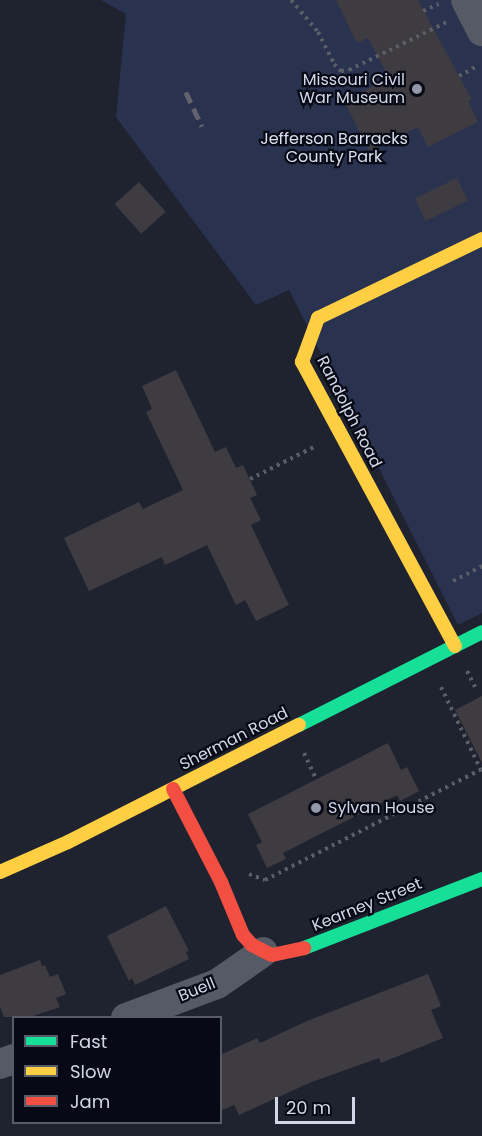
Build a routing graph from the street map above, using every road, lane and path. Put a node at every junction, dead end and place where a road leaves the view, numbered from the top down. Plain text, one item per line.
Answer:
1 (291, 0) edge
2 (432, 7) dead end
3 (460, 9) edge
4 (423, 11) dead end
5 (482, 31) edge
6 (476, 67) dead end
7 (459, 76) dead end
8 (482, 239) edge
9 (340, 434) junction
10 (250, 480) dead end
11 (482, 632) edge
12 (454, 646) junction
13 (428, 659) junction
14 (472, 680) dead end
15 (475, 687) dead end
16 (302, 749) dead end
17 (481, 769) edge
18 (316, 779) dead end
19 (173, 789) junction
20 (0, 872) edge
21 (482, 879) edge
22 (221, 882) junction
23 (263, 952) junction
24 (129, 1016) edge

1 - 3 path
2 - 4 path
3 - 5 street
6 - 7 path
8 - 9 street, Randolph Road
9 - 10 path
9 - 12 street, Randolph Road
11 - 12 street, Sherman Road
12 - 13 street, Sherman Road
13 - 17 path
13 - 19 street, Sherman Road
14 - 15 path
16 - 18 path
17 - 22 path
19 - 20 street, Sherman Road
19 - 22 street
21 - 23 street, Kearney Street
22 - 23 street
23 - 24 street, Buell

